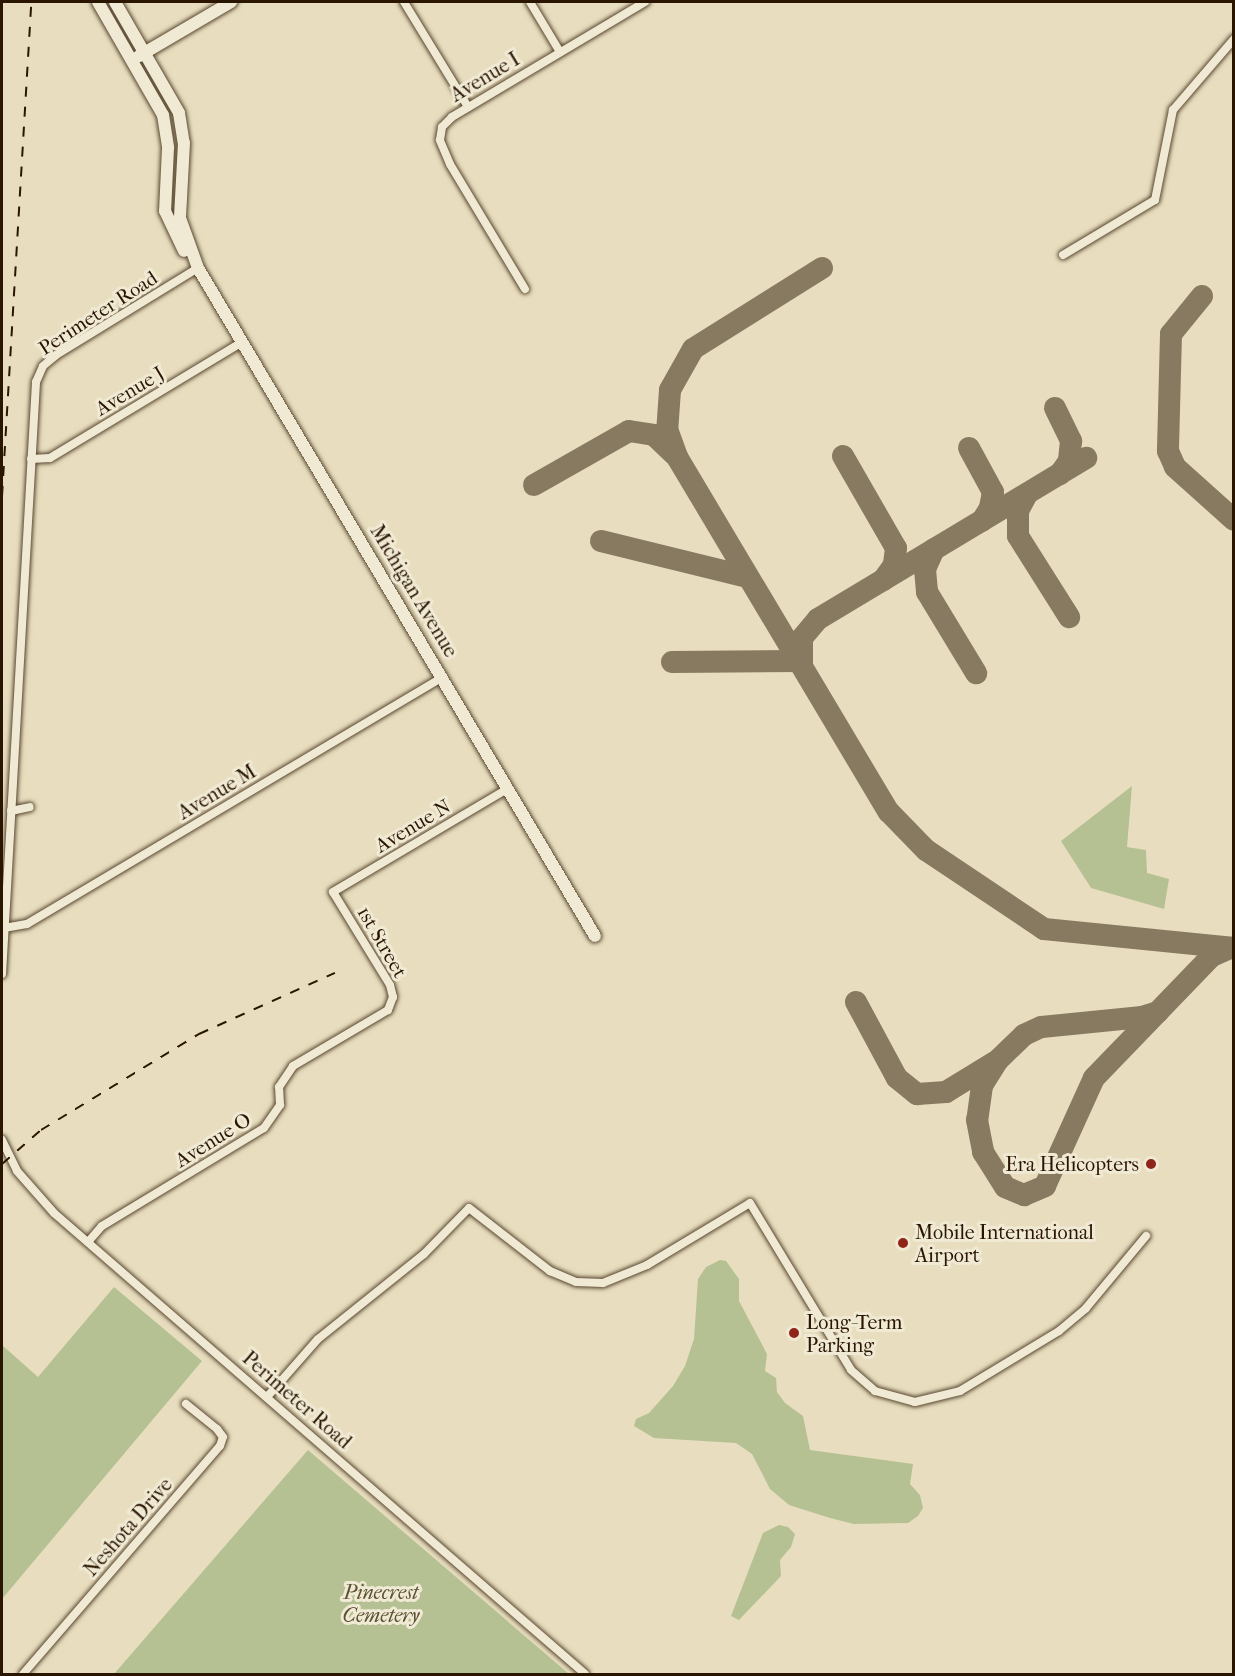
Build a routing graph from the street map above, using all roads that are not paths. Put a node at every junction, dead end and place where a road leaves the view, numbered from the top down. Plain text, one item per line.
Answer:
1 (98, 2) edge
2 (115, 2) edge
3 (231, 2) edge
4 (404, 2) edge
5 (530, 2) edge
6 (640, 3) edge
7 (1233, 39) edge
8 (146, 52) junction
9 (560, 52) junction
10 (134, 60) junction
11 (468, 107) junction
12 (1063, 255) dead end
13 (198, 268) junction
14 (525, 289) dead end
15 (243, 342) junction
16 (31, 459) junction
17 (442, 677) junction
18 (509, 788) junction
19 (30, 807) dead end
20 (11, 811) junction
21 (333, 892) joint
22 (4, 927) junction
23 (595, 936) dead end
24 (2, 974) edge
25 (388, 1010) joint
26 (2, 1140) edge
27 (1146, 1236) dead end
28 (88, 1242) junction
29 (267, 1397) junction
30 (186, 1404) dead end
31 (23, 1674) edge
32 (585, 1674) edge

1 - 10 street, Michigan Avenue
2 - 8 street, Michigan Avenue
3 - 8 street
4 - 11 street
5 - 9 street
6 - 9 street, Avenue I
7 - 12 street
8 - 10 street
8 - 13 street, Michigan Avenue
9 - 11 street, Avenue I
10 - 13 street, Michigan Avenue
11 - 14 street, Avenue I
13 - 15 street, Michigan Avenue
13 - 16 street, Perimeter Road
15 - 16 street, Avenue J
15 - 17 street, Michigan Avenue
16 - 20 street, Perimeter Road
17 - 18 street, Michigan Avenue
17 - 22 street, Avenue M
18 - 21 street, Avenue N
18 - 23 street, Michigan Avenue
19 - 20 street
20 - 22 street, Perimeter Road
21 - 25 street, 1st Street
22 - 24 street, Perimeter Road
25 - 28 street, Avenue O
26 - 28 street, Perimeter Road
27 - 29 street
28 - 29 street, Perimeter Road
29 - 32 street, Perimeter Road
30 - 31 street, Neshota Drive

